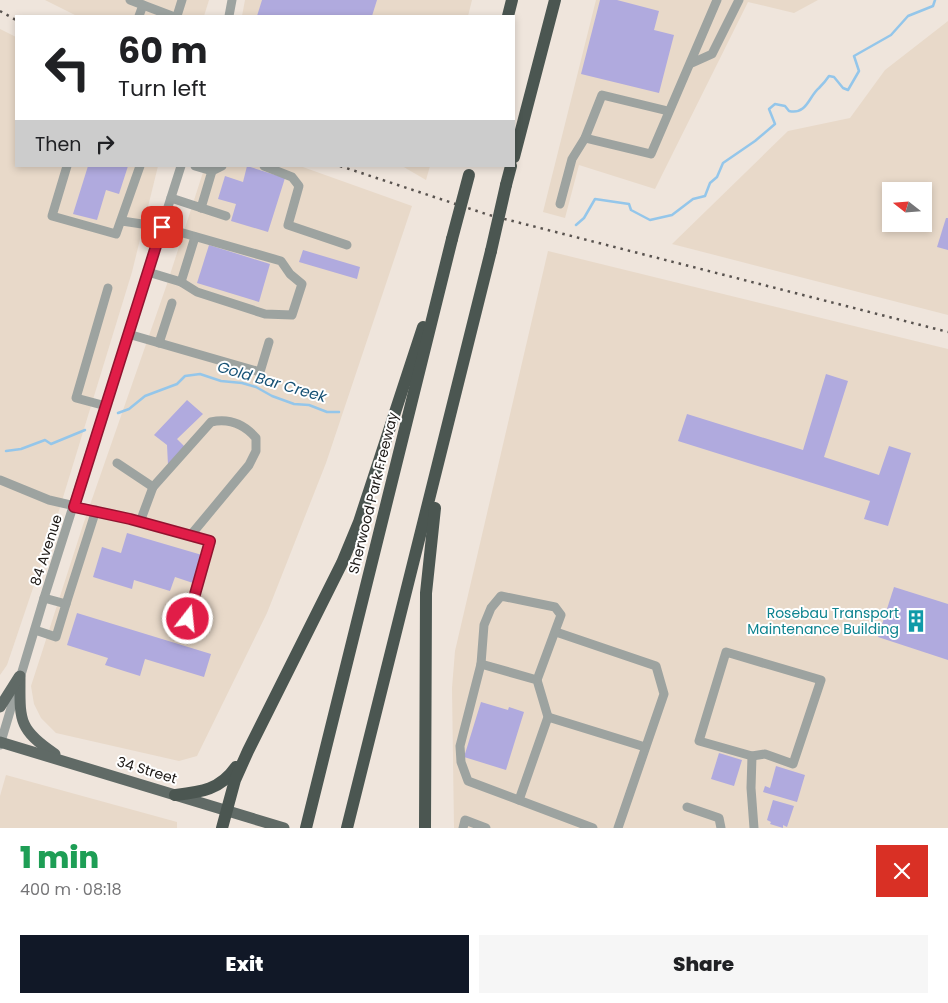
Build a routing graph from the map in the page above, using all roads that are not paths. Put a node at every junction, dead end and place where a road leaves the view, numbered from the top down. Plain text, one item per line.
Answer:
1 (130, 0) edge
2 (182, 0) edge
3 (232, 0) edge
4 (512, 0) edge
5 (555, 0) edge
6 (717, 0) edge
7 (735, 1) edge
8 (142, 5) junction
9 (139, 15) edge
10 (169, 15) edge
11 (177, 15) edge
12 (229, 15) edge
13 (508, 15) edge
14 (692, 63) junction
15 (668, 111) junction
16 (585, 138) junction
17 (515, 153) edge
18 (67, 167) edge
19 (140, 167) edge
20 (181, 167) edge
21 (198, 167) edge
22 (220, 167) edge
23 (267, 167) edge
24 (511, 167) edge
25 (470, 170) edge
26 (212, 171) junction
27 (171, 198) junction
28 (560, 204) dead end
29 (200, 208) junction
30 (226, 216) dead end
31 (122, 221) junction
32 (162, 227) junction
33 (196, 237) junction
34 (347, 245) dead end
35 (444, 271) junction
36 (148, 272) junction
37 (181, 282) junction
38 (108, 288) dead end
39 (172, 303) dead end
40 (128, 334) junction
41 (269, 342) dead end
42 (158, 343) junction
43 (106, 406) junction
44 (443, 448) junction
45 (117, 463) dead end
46 (0, 480) edge
47 (153, 487) junction
48 (74, 507) junction
49 (96, 510) junction
50 (140, 522) junction
51 (190, 536) junction
52 (44, 598) junction
53 (66, 604) junction
54 (188, 619) dead end
55 (35, 630) junction
56 (556, 632) junction
57 (481, 664) junction
58 (20, 676) junction
59 (537, 680) junction
60 (0, 707) edge
61 (548, 717) junction
62 (0, 743) edge
63 (646, 747) junction
64 (248, 751) junction
65 (752, 756) junction
66 (66, 760) junction
67 (175, 795) junction
68 (519, 800) junction
69 (687, 807) dead end
70 (226, 810) junction
71 (281, 827) edge
72 (222, 828) edge
73 (306, 828) edge
74 (347, 828) edge
75 (425, 828) edge
76 (463, 828) edge
77 (486, 828) edge
78 (594, 828) edge
79 (618, 828) edge
80 (721, 828) edge
81 (754, 828) edge

1 - 8 street
2 - 11 street
3 - 12 street
4 - 13 highway
5 - 17 highway
6 - 14 street
7 - 14 street
8 - 9 street
8 - 10 street
14 - 15 street
15 - 16 street
15 - 16 street
16 - 28 street
18 - 31 street
19 - 31 street
20 - 27 street, 84 Avenue
21 - 26 street
22 - 26 street
23 - 34 street
24 - 44 highway, bridge
25 - 35 highway, Sherwood Park Freeway, bridge
26 - 29 street
27 - 29 street
27 - 32 street, 84 Avenue
29 - 30 street
31 - 32 street
32 - 33 street
32 - 36 street, 84 Avenue
33 - 37 street
33 - 37 street
35 - 64 highway
35 - 73 highway, Sherwood Park Freeway
36 - 37 street
36 - 40 street, 84 Avenue
38 - 43 street
39 - 42 street
40 - 42 street
40 - 43 street, 84 Avenue
41 - 42 street
43 - 48 street, 84 Avenue
44 - 74 highway
44 - 75 highway
45 - 47 street
46 - 48 street
47 - 50 street
47 - 51 street
48 - 49 street
48 - 52 street, 84 Avenue
49 - 50 street
49 - 53 street
50 - 51 street
51 - 54 street
52 - 53 street
52 - 55 street, 84 Avenue
53 - 55 street
55 - 58 street, 84 Avenue
56 - 57 street
56 - 59 street
56 - 63 street
57 - 59 street
57 - 68 street
58 - 60 main road
58 - 62 street, 84 Avenue
58 - 66 main road
59 - 61 street
61 - 63 street
61 - 68 street
62 - 66 main road, 34 Street
63 - 79 street
64 - 67 highway
64 - 70 highway
65 - 65 street
65 - 81 street
66 - 67 main road, 34 Street
67 - 70 main road, 34 Street
68 - 78 street
69 - 80 street
70 - 71 main road, 34 Street
70 - 72 highway
76 - 77 street

